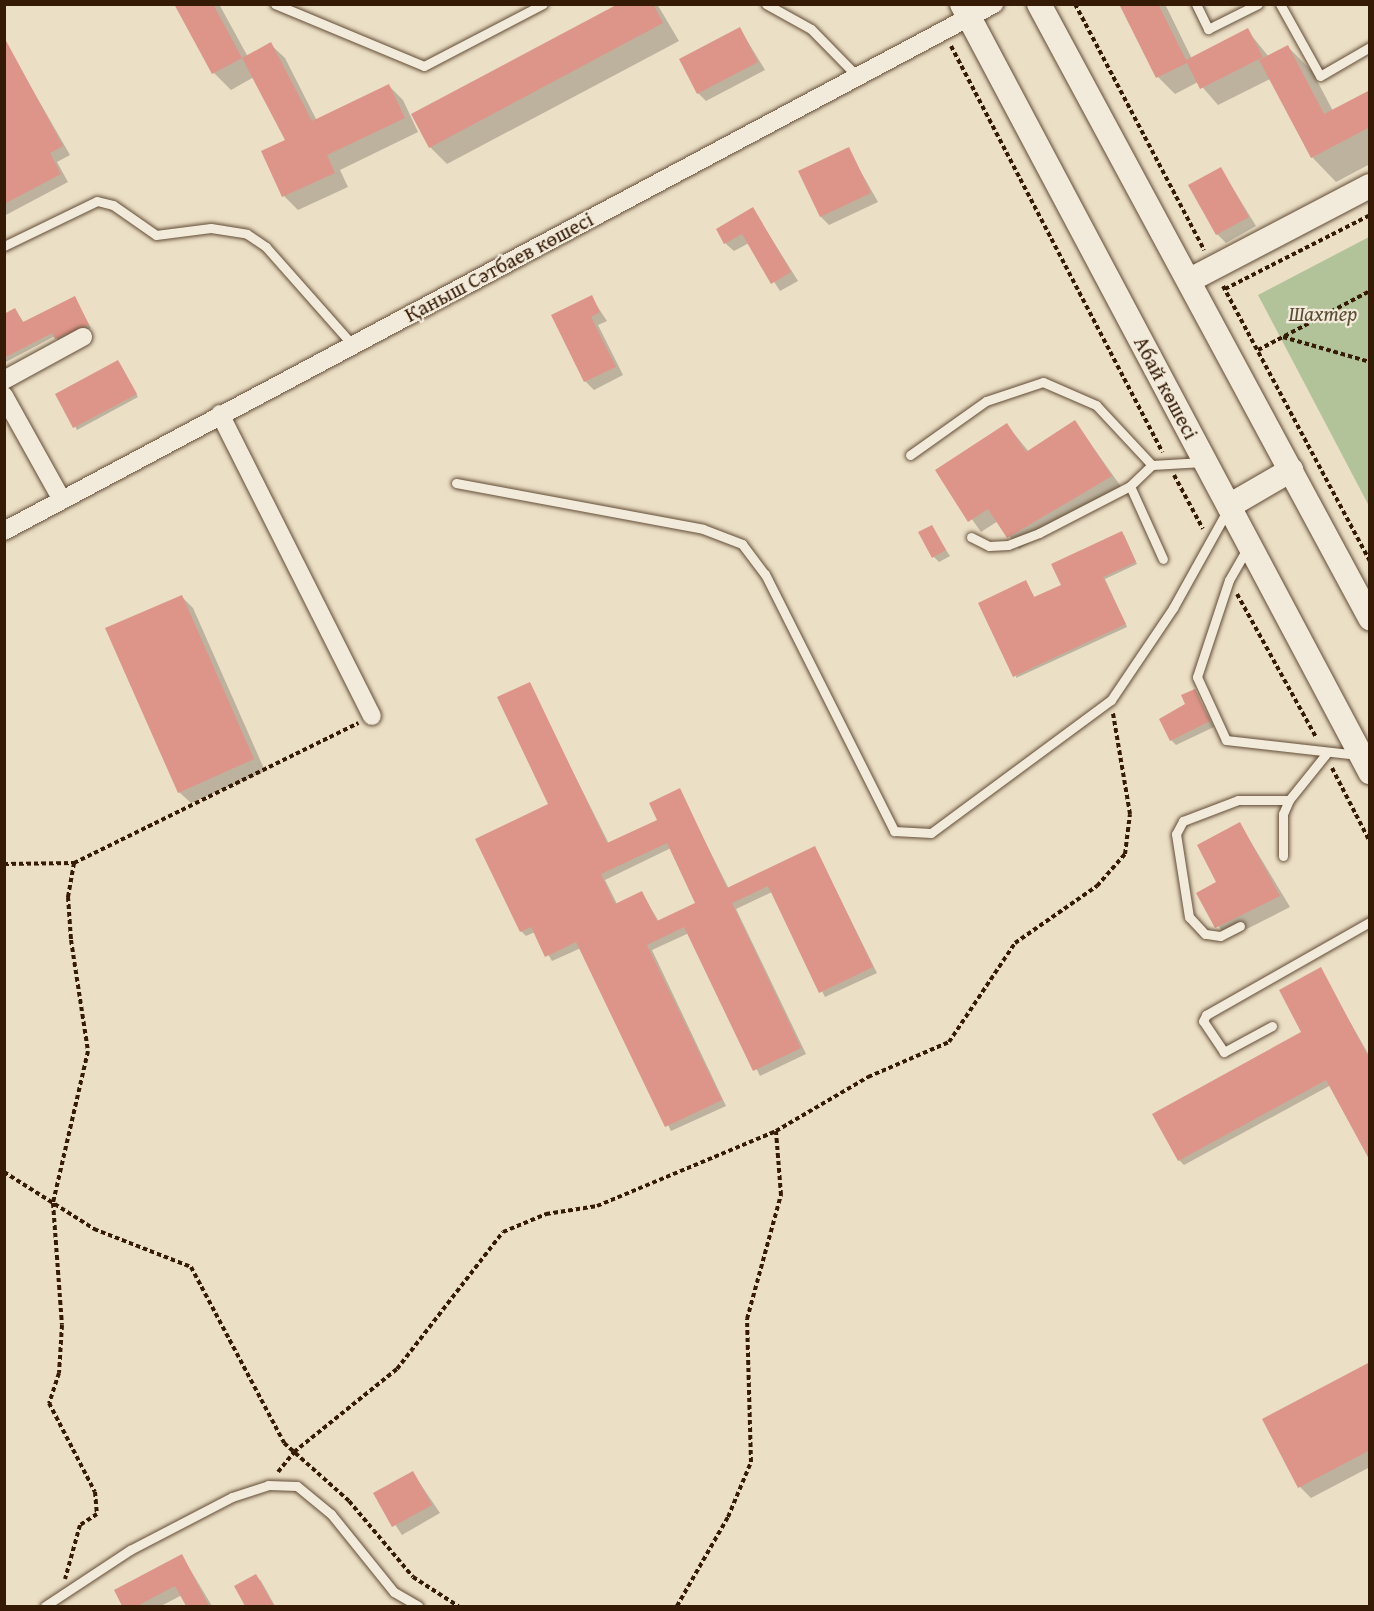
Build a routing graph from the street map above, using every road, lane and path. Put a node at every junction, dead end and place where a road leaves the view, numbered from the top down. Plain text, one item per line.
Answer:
1 (276, 4) edge
2 (543, 4) edge
3 (766, 4) edge
4 (994, 4) edge
5 (1039, 4) edge
6 (1196, 4) edge
7 (1258, 4) edge
8 (1280, 4) edge
9 (965, 10) edge
10 (942, 31) junction
11 (1370, 47) edge
12 (857, 76) junction
13 (1370, 186) edge
14 (1370, 215) edge
15 (4, 246) edge
16 (1190, 280) junction
17 (1225, 289) dead end
18 (1369, 293) edge
19 (83, 337) dead end
20 (1283, 337) junction
21 (351, 343) junction
22 (1258, 350) dead end
23 (1370, 362) edge
24 (4, 380) edge
25 (4, 396) edge
26 (220, 414) junction
27 (910, 455) dead end
28 (1205, 461) junction
29 (1152, 465) junction
30 (1170, 467) junction
31 (1291, 471) junction
32 (456, 483) dead end
33 (1130, 486) junction
34 (62, 500) junction
35 (1229, 506) junction
36 (4, 531) edge
37 (971, 537) dead end
38 (1211, 544) junction
39 (1249, 545) junction
40 (1163, 559) dead end
41 (1229, 580) junction
42 (1370, 618) edge
43 (1111, 700) junction
44 (372, 716) joint
45 (1326, 754) junction
46 (1365, 764) edge
47 (1289, 800) junction
48 (1370, 842) edge
49 (1283, 856) dead end
50 (74, 863) junction
51 (4, 864) edge
52 (1370, 922) edge
53 (1240, 926) dead end
54 (1272, 1026) dead end
55 (776, 1131) junction
56 (4, 1172) edge
57 (53, 1203) junction
58 (294, 1452) junction
59 (268, 1485) junction
60 (63, 1594) junction
61 (45, 1606) edge
62 (418, 1606) edge
63 (458, 1606) edge
64 (677, 1606) edge

1 - 2 lane
3 - 12 lane
4 - 9 street, Қаныш Сәтбаев көшесі
5 - 16 main road
6 - 7 lane
8 - 11 lane
9 - 10 street, Қаныш Сәтбаев көшесі
9 - 28 main road, Абай көшесі
10 - 12 street, Қаныш Сәтбаев көшесі
10 - 30 path
12 - 21 street, Қаныш Сәтбаев көшесі
13 - 16 main road
14 - 17 path
15 - 21 lane
16 - 31 main road
18 - 20 path
19 - 24 street
20 - 22 path
20 - 23 path
21 - 26 street, Қаныш Сәтбаев көшесі
25 - 34 street
26 - 34 street, Қаныш Сәтбаев көшесі
26 - 44 street
27 - 29 lane
28 - 30 lane
28 - 35 main road, Абай көшесі
29 - 30 lane
29 - 33 lane
30 - 38 path
31 - 35 main road
31 - 42 main road
32 - 43 lane
33 - 37 lane
33 - 40 lane
34 - 36 street, Қаныш Сәтбаев көшесі
35 - 38 lane
35 - 39 main road, Абай көшесі
38 - 43 lane
39 - 41 lane
39 - 46 main road, Абай көшесі
41 - 45 path
41 - 45 lane
43 - 55 path
44 - 50 path
45 - 46 lane
45 - 47 lane
45 - 48 path
47 - 49 lane
47 - 53 lane
50 - 51 path
50 - 57 path
52 - 54 lane
55 - 58 path
55 - 64 path
56 - 57 path
57 - 58 path
57 - 60 path
58 - 59 path
58 - 63 path
59 - 60 lane
59 - 62 lane
60 - 61 lane

